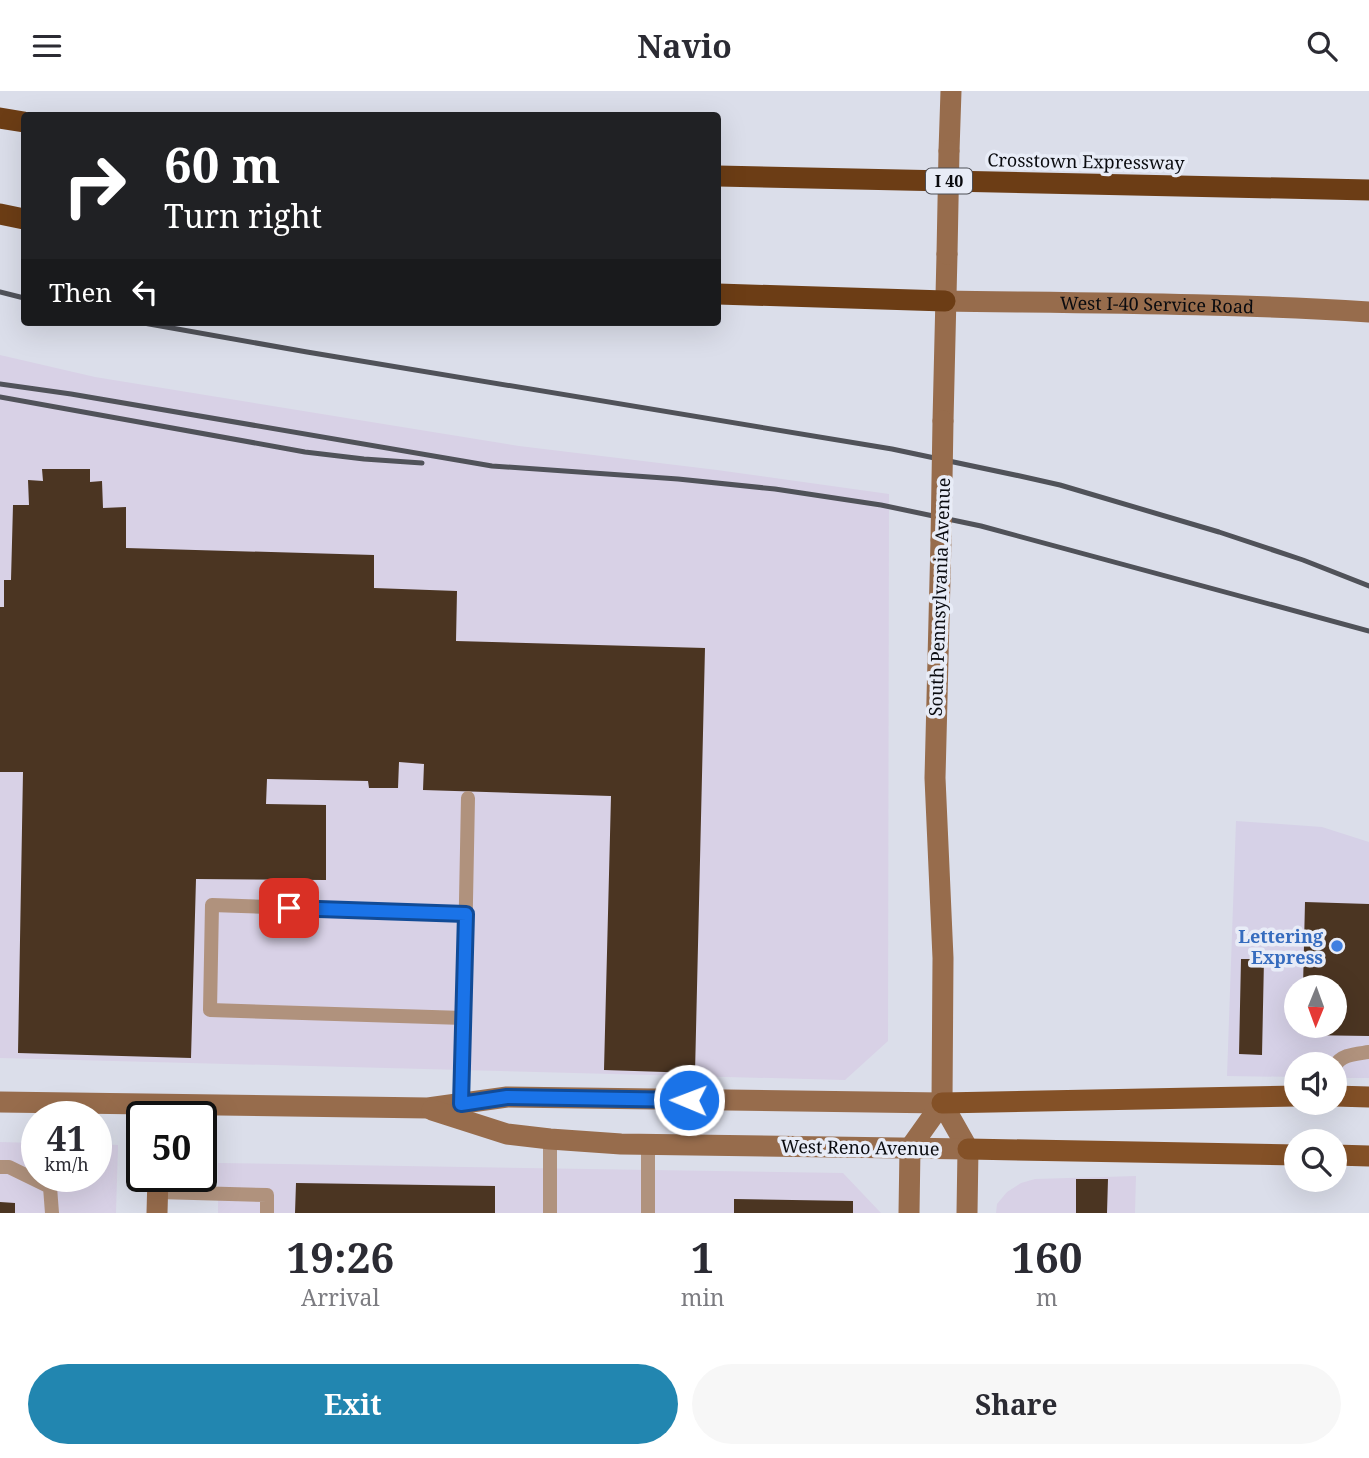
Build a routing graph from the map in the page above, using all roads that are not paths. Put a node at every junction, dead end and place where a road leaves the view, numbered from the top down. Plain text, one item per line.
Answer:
1 (951, 91) edge
2 (0, 118) edge
3 (21, 122) edge
4 (721, 176) edge
5 (1325, 189) junction
6 (1369, 190) edge
7 (1369, 199) edge
8 (0, 214) edge
9 (21, 218) edge
10 (721, 294) edge
11 (945, 301) junction
12 (1369, 312) edge
13 (468, 798) dead end
14 (466, 914) junction
15 (464, 1018) junction
16 (1369, 1052) edge
17 (1347, 1056) edge
18 (1284, 1096) edge
19 (1347, 1096) edge
20 (1369, 1097) edge
21 (0, 1102) edge
22 (942, 1103) junction
23 (461, 1104) junction
24 (126, 1108) edge
25 (428, 1108) junction
26 (217, 1110) edge
27 (550, 1139) junction
28 (648, 1145) junction
29 (910, 1148) junction
30 (968, 1149) junction
31 (1284, 1155) edge
32 (1347, 1155) edge
33 (1369, 1156) edge
34 (0, 1167) edge
35 (158, 1194) edge
36 (52, 1213) edge
37 (267, 1213) edge
38 (551, 1213) edge
39 (648, 1213) edge
40 (909, 1213) edge
41 (967, 1213) edge

1 - 11 main road, South Pennsylvania Avenue, bridge
2 - 3 highway
4 - 5 highway, Crosstown Expressway / I 40
5 - 6 highway, Crosstown Expressway / I 40
5 - 7 highway
8 - 9 highway
10 - 11 highway
11 - 12 main road, West I-40 Service Road
11 - 22 main road, South Pennsylvania Avenue, bridge
13 - 14 lane
14 - 15 lane
14 - 15 lane
15 - 23 lane
16 - 17 lane
18 - 22 main road, West Reno Avenue
19 - 20 main road
21 - 24 main road, West Reno Avenue
22 - 23 main road, West Reno Avenue
22 - 29 main road
22 - 30 main road, South Pennsylvania Avenue
23 - 25 main road, West Reno Avenue
25 - 26 main road, West Reno Avenue
25 - 27 main road, West Reno Avenue
27 - 28 main road, West Reno Avenue
27 - 38 lane
28 - 29 main road, West Reno Avenue
28 - 39 lane
29 - 30 main road, West Reno Avenue
29 - 40 main road
30 - 31 main road, West Reno Avenue
30 - 41 main road
32 - 33 main road
34 - 36 lane
35 - 37 lane

